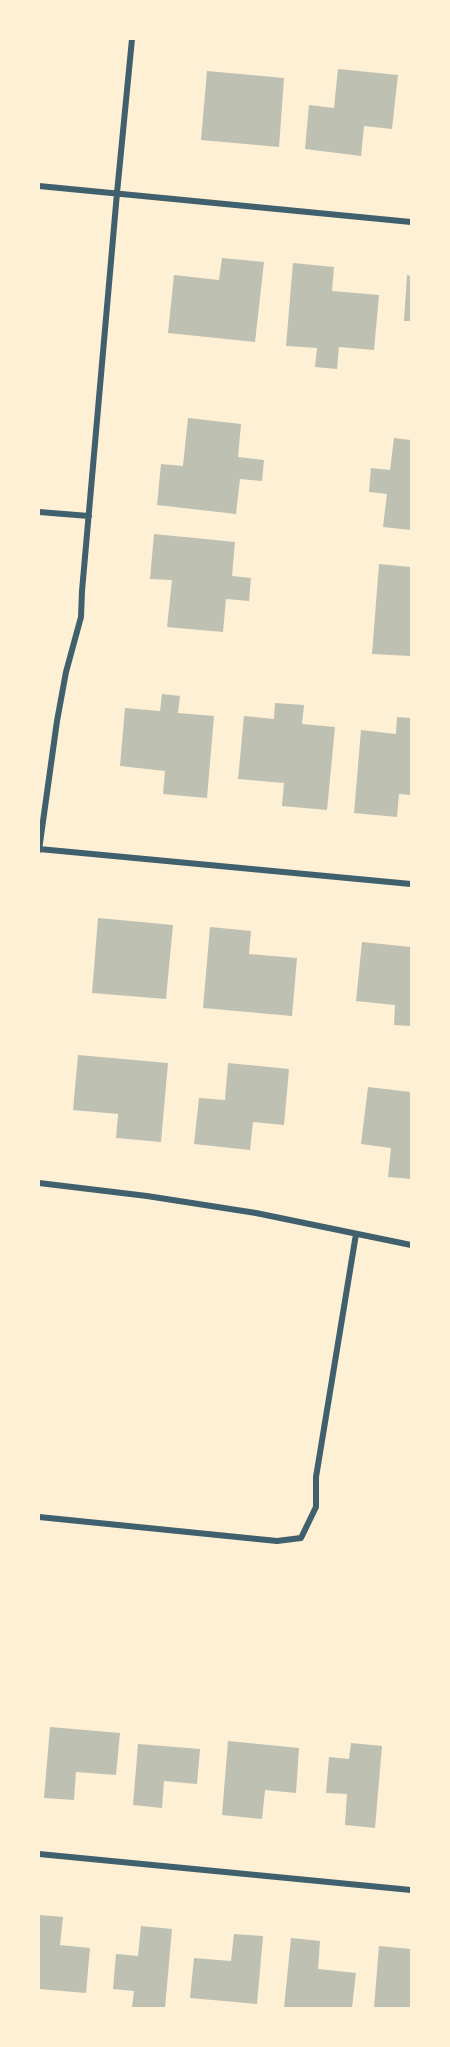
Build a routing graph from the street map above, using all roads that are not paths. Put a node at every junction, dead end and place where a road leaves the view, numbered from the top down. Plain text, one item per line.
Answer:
1 (132, 39) edge
2 (39, 186) edge
3 (117, 193) junction
4 (411, 222) edge
5 (39, 512) edge
6 (89, 516) junction
7 (39, 849) edge
8 (411, 884) edge
9 (39, 1183) edge
10 (356, 1234) junction
11 (411, 1245) edge
12 (39, 1517) edge
13 (39, 1854) edge
14 (411, 1890) edge

1 - 3 street
2 - 3 street
3 - 4 street
3 - 6 street
5 - 6 street
6 - 7 street
7 - 8 street
9 - 10 street
10 - 11 street
10 - 12 street
13 - 14 street

